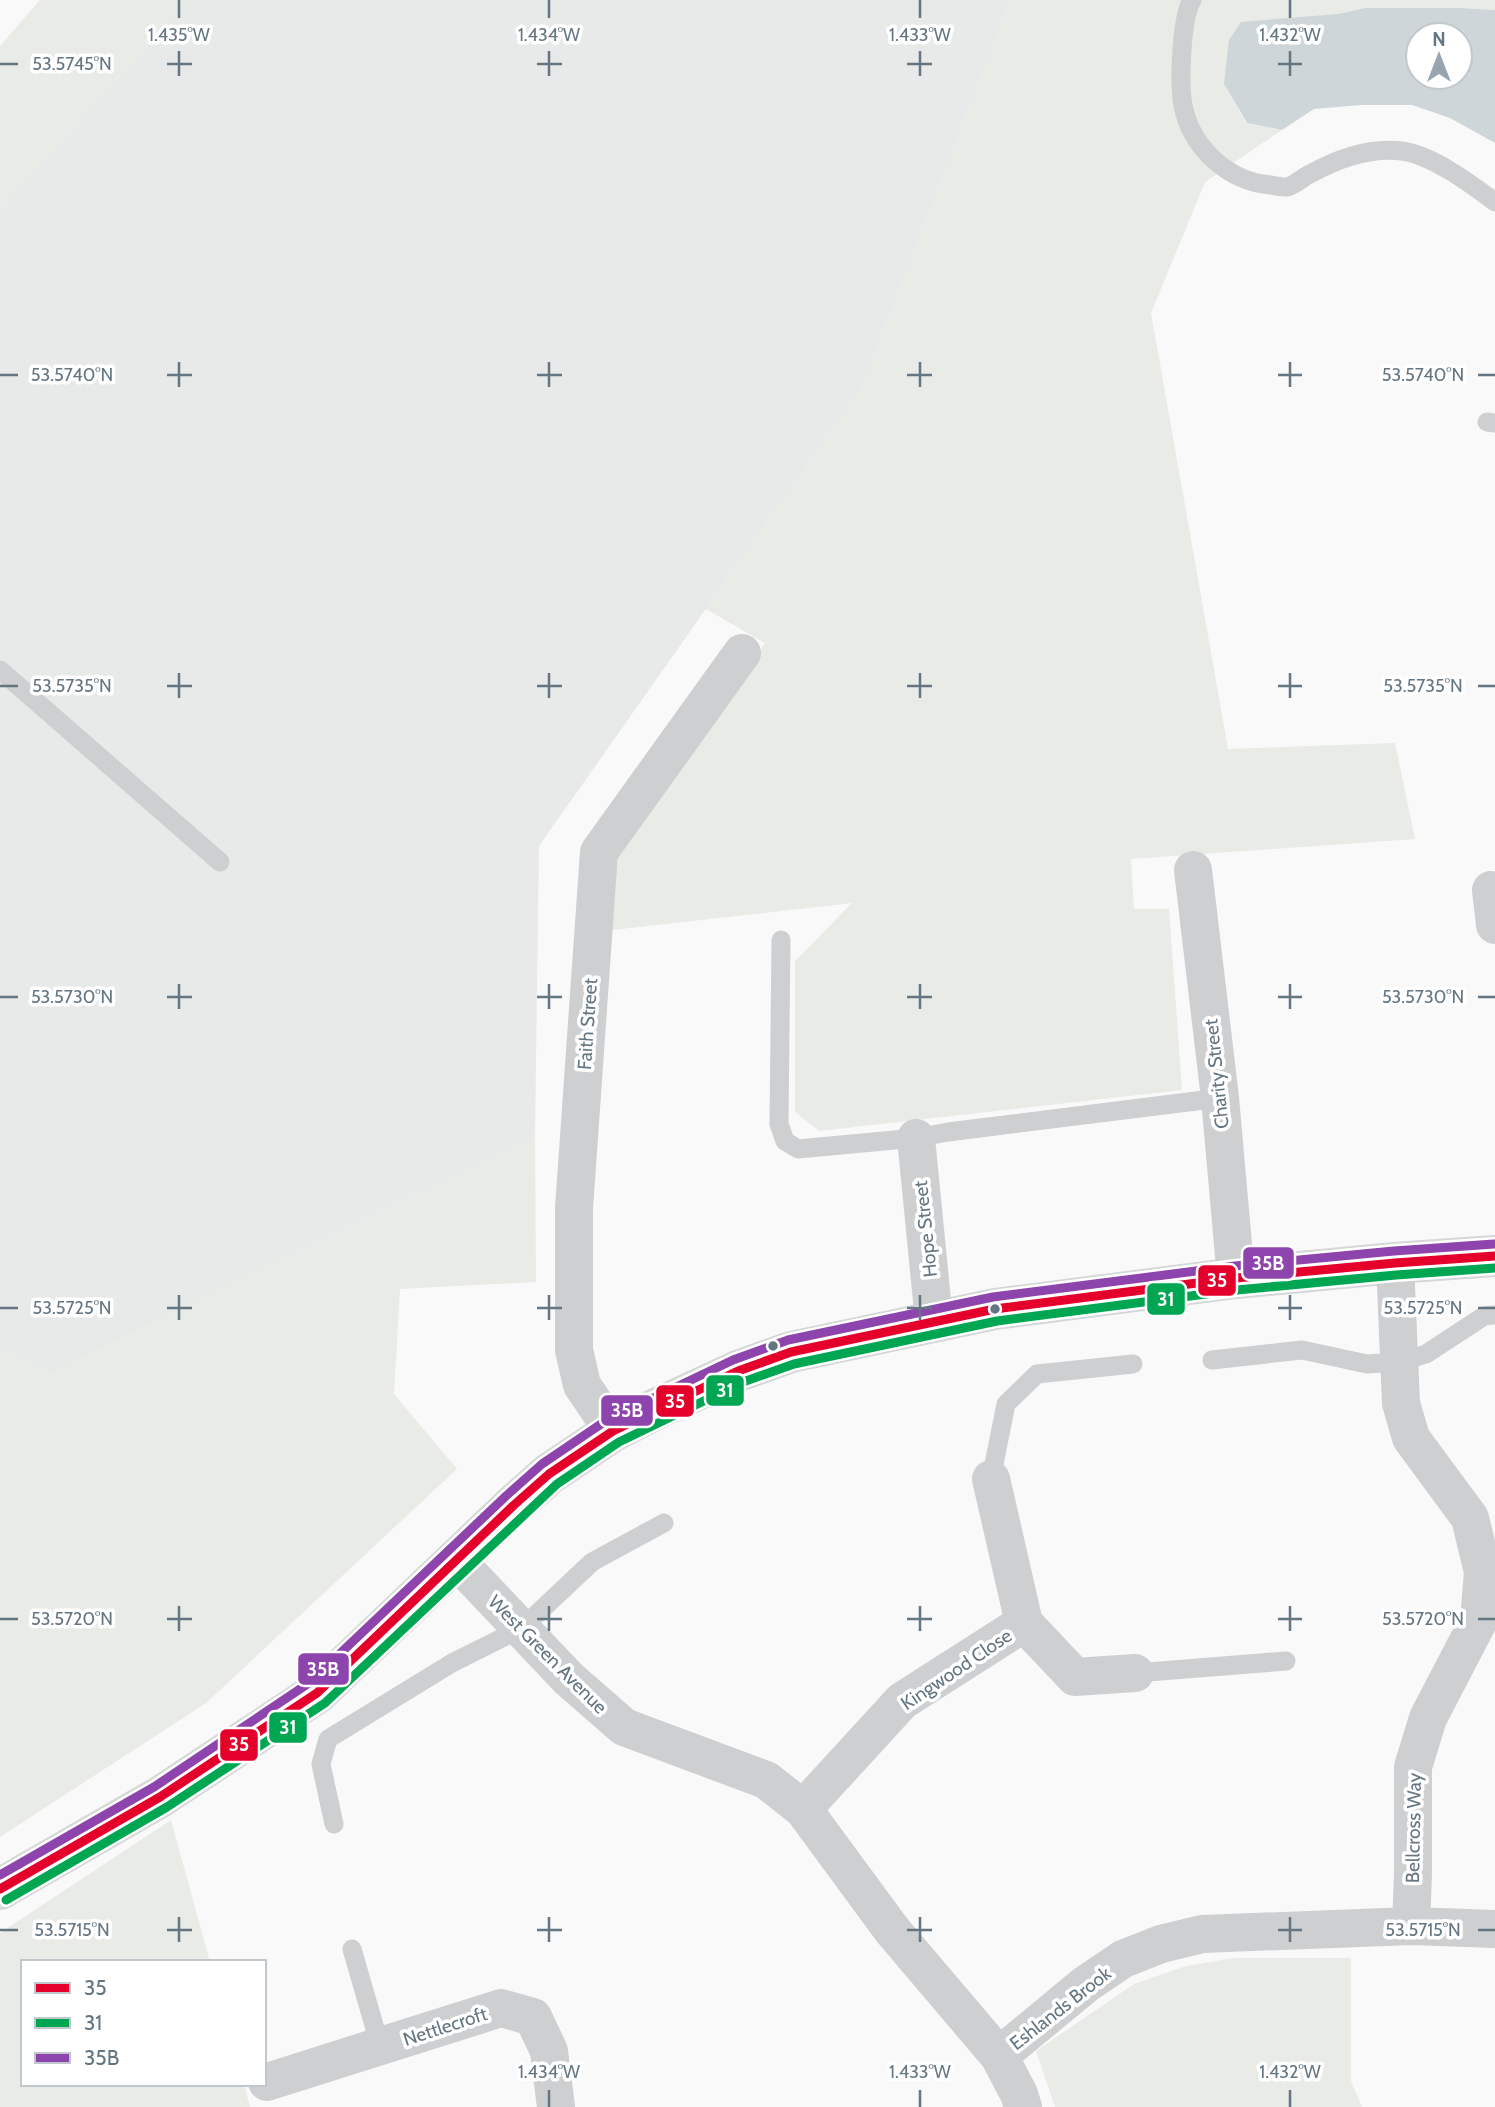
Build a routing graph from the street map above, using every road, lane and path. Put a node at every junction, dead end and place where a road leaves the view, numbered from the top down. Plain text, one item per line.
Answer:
1 (1192, 0) edge
2 (1495, 202) edge
3 (742, 653) dead end
4 (0, 670) edge
5 (220, 862) dead end
6 (1193, 870) dead end
7 (781, 940) dead end
8 (1220, 1098) junction
9 (916, 1138) junction
10 (1495, 1256) edge
11 (1395, 1263) junction
12 (1236, 1278) junction
13 (1495, 1315) edge
14 (934, 1321) junction
15 (1212, 1360) dead end
16 (1399, 1362) junction
17 (1133, 1364) dead end
18 (613, 1431) junction
19 (991, 1479) joint
20 (664, 1523) dead end
21 (457, 1561) junction
22 (1489, 1572) edge
23 (1024, 1623) junction
24 (522, 1629) junction
25 (1286, 1661) dead end
26 (1135, 1673) joint
27 (803, 1810) junction
28 (334, 1824) dead end
29 (0, 1889) edge
30 (1411, 1926) junction
31 (1495, 1929) edge
32 (352, 1949) dead end
33 (380, 2046) junction
34 (999, 2056) junction
35 (267, 2082) dead end
36 (556, 2107) edge
37 (1023, 2107) edge

1 - 2 lane
3 - 18 street, Faith Street
4 - 5 lane
6 - 8 street, Charity Street
7 - 9 lane
8 - 9 lane
8 - 12 street, Charity Street
9 - 14 street, Hope Street
10 - 11 street
11 - 12 street
11 - 16 street, Bellcross Way
12 - 14 street
13 - 16 lane
14 - 18 street
15 - 16 lane
16 - 22 street, Bellcross Way
17 - 19 lane
18 - 21 street
19 - 23 street, Kingwood Close
20 - 24 lane
21 - 24 street, West Green Avenue
21 - 29 street
22 - 30 street, Bellcross Way
23 - 26 street, Kingwood Close
23 - 27 street, Kingwood Close
24 - 27 street, West Green Avenue
24 - 28 lane
25 - 26 lane
27 - 34 street, West Green Avenue
30 - 31 street, Eshlands Brook
30 - 34 street, Eshlands Brook
32 - 33 lane
33 - 35 street, Nettlecroft
33 - 36 street, Nettlecroft
34 - 37 street, West Green Avenue

